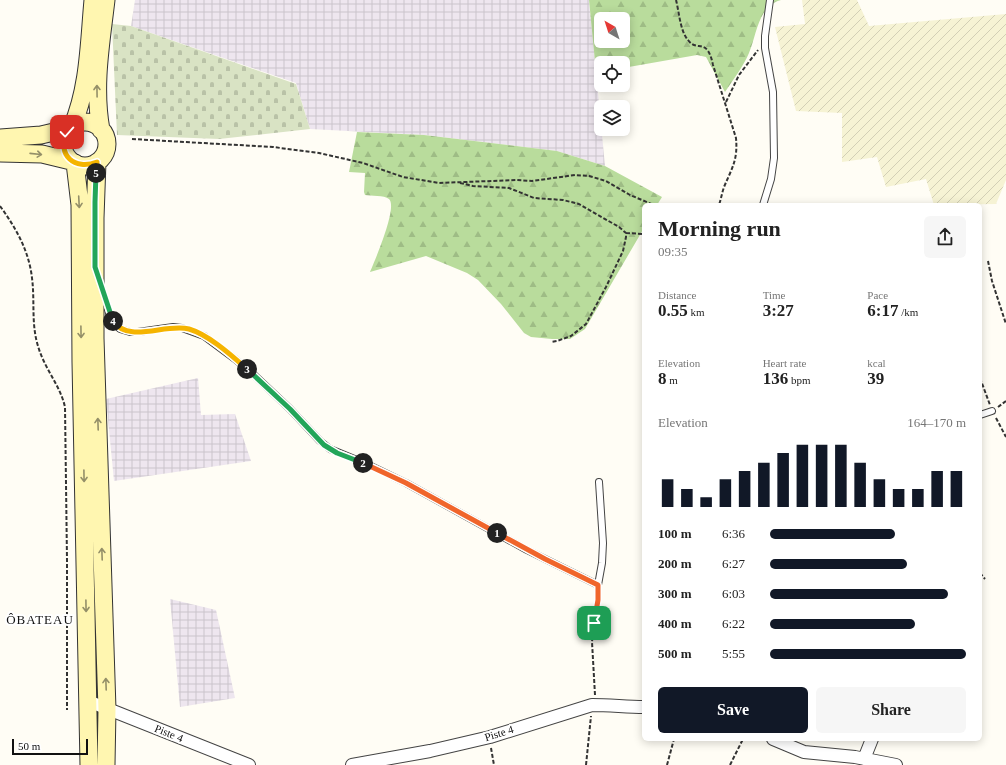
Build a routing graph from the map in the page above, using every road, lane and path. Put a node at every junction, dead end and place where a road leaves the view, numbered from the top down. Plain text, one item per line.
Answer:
1 (93, 0) edge
2 (106, 0) edge
3 (676, 0) edge
4 (770, 0) edge
5 (765, 43) junction
6 (726, 104) junction
7 (71, 127) junction
8 (101, 130) junction
9 (0, 138) edge
10 (132, 139) dead end
11 (0, 153) edge
12 (73, 162) junction
13 (97, 162) junction
14 (459, 182) junction
15 (649, 203) edge
16 (720, 203) edge
17 (764, 203) edge
18 (0, 206) edge
19 (626, 233) junction
20 (642, 234) edge
21 (988, 261) dead end
22 (95, 267) junction
23 (1006, 324) edge
24 (551, 342) dead end
25 (982, 384) edge
26 (992, 411) junction
27 (982, 414) edge
28 (1006, 437) edge
29 (599, 482) dead end
30 (982, 575) edge
31 (985, 579) dead end
32 (598, 585) junction
33 (88, 701) junction
34 (594, 705) junction
35 (642, 707) edge
36 (107, 709) junction
37 (67, 710) dead end
38 (490, 737) junction
39 (673, 741) edge
40 (742, 741) edge
41 (778, 741) edge
42 (871, 741) edge
43 (864, 759) junction
44 (89, 765) edge
45 (106, 765) edge
46 (249, 765) edge
47 (352, 765) edge
48 (494, 765) edge
49 (586, 765) edge
50 (667, 765) edge
51 (730, 765) edge
52 (896, 765) edge

1 - 7 main road
8 -> 2 main road
3 - 6 path
4 - 5 lane
5 - 6 path
5 - 17 lane
6 - 16 path
7 - 8 main road
7 - 9 main road
7 - 12 main road
8 - 13 main road
10 - 14 path
11 -> 12 main road
12 - 13 main road
12 -> 33 main road
13 - 22 main road
14 - 15 path
14 - 19 path
18 - 37 path
19 - 20 path
19 - 24 path
21 - 23 path
22 - 32 lane
36 -> 22 main road
25 - 26 path
26 - 27 lane
26 - 28 path
29 - 32 lane
30 - 31 path
32 - 34 path
33 - 36 street, Piste 4
33 - 44 main road
34 - 35 street, Piste 4
34 - 38 street, Piste 4
34 - 49 path
36 - 45 main road
36 - 46 street, Piste 4
38 - 47 street, Piste 4
38 - 48 path
39 - 50 path
40 - 51 path
41 - 43 street
42 - 43 street
43 - 52 street

